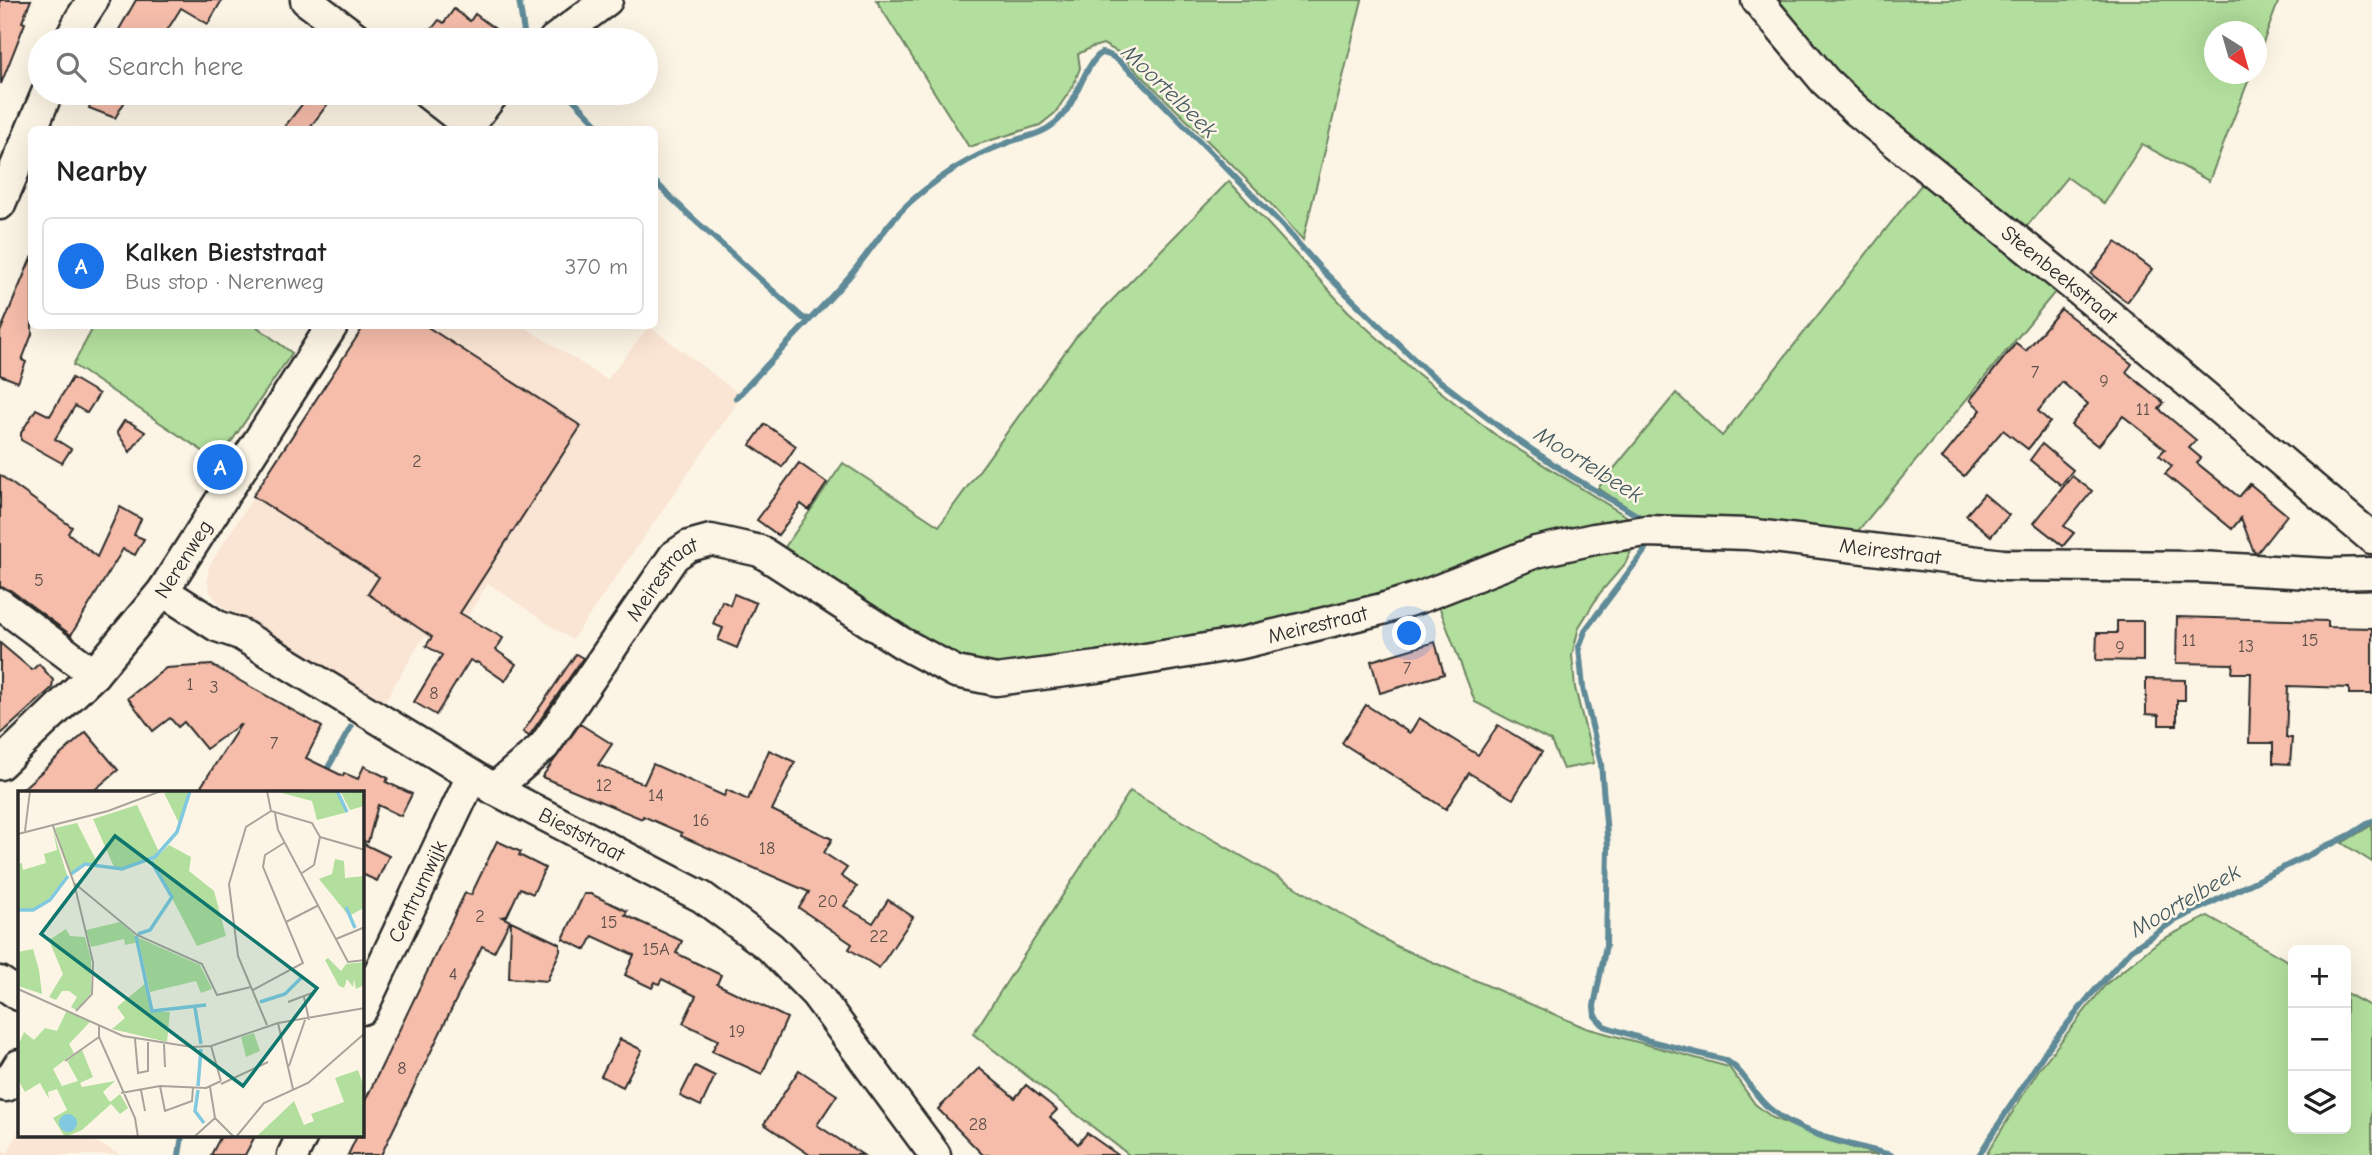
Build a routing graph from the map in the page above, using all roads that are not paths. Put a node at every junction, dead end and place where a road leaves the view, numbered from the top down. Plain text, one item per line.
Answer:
1 (93, 0) edge
2 (306, 0) edge
3 (607, 0) edge
4 (1757, 0) edge
5 (76, 28) edge
6 (343, 28) edge
7 (570, 28) edge
8 (42, 105) edge
9 (441, 105) edge
10 (484, 105) edge
11 (33, 126) edge
12 (466, 126) edge
13 (468, 126) edge
14 (28, 138) edge
15 (0, 204) edge
16 (330, 329) edge
17 (2372, 538) edge
18 (2372, 573) edge
19 (163, 591) junction
20 (0, 604) edge
21 (94, 674) junction
22 (0, 764) edge
23 (483, 782) junction
24 (0, 982) edge
25 (18, 994) edge
26 (364, 1005) edge
27 (301, 1138) edge
28 (293, 1155) edge
29 (935, 1155) edge

1 - 5 street
2 - 6 street
3 - 7 street
4 - 17 street, Steenbeekstraat
8 - 11 street
9 - 12 street
10 - 13 street
14 - 15 street
16 - 19 street, Nerenweg
18 - 23 street, Meirestraat
19 - 21 street, Nerenweg
19 - 23 street, Bieststraat
20 - 21 street
21 - 22 street, Nerenweg
23 - 26 street, Centrumwijk
23 - 29 street, Bieststraat
24 - 25 street
27 - 28 street

